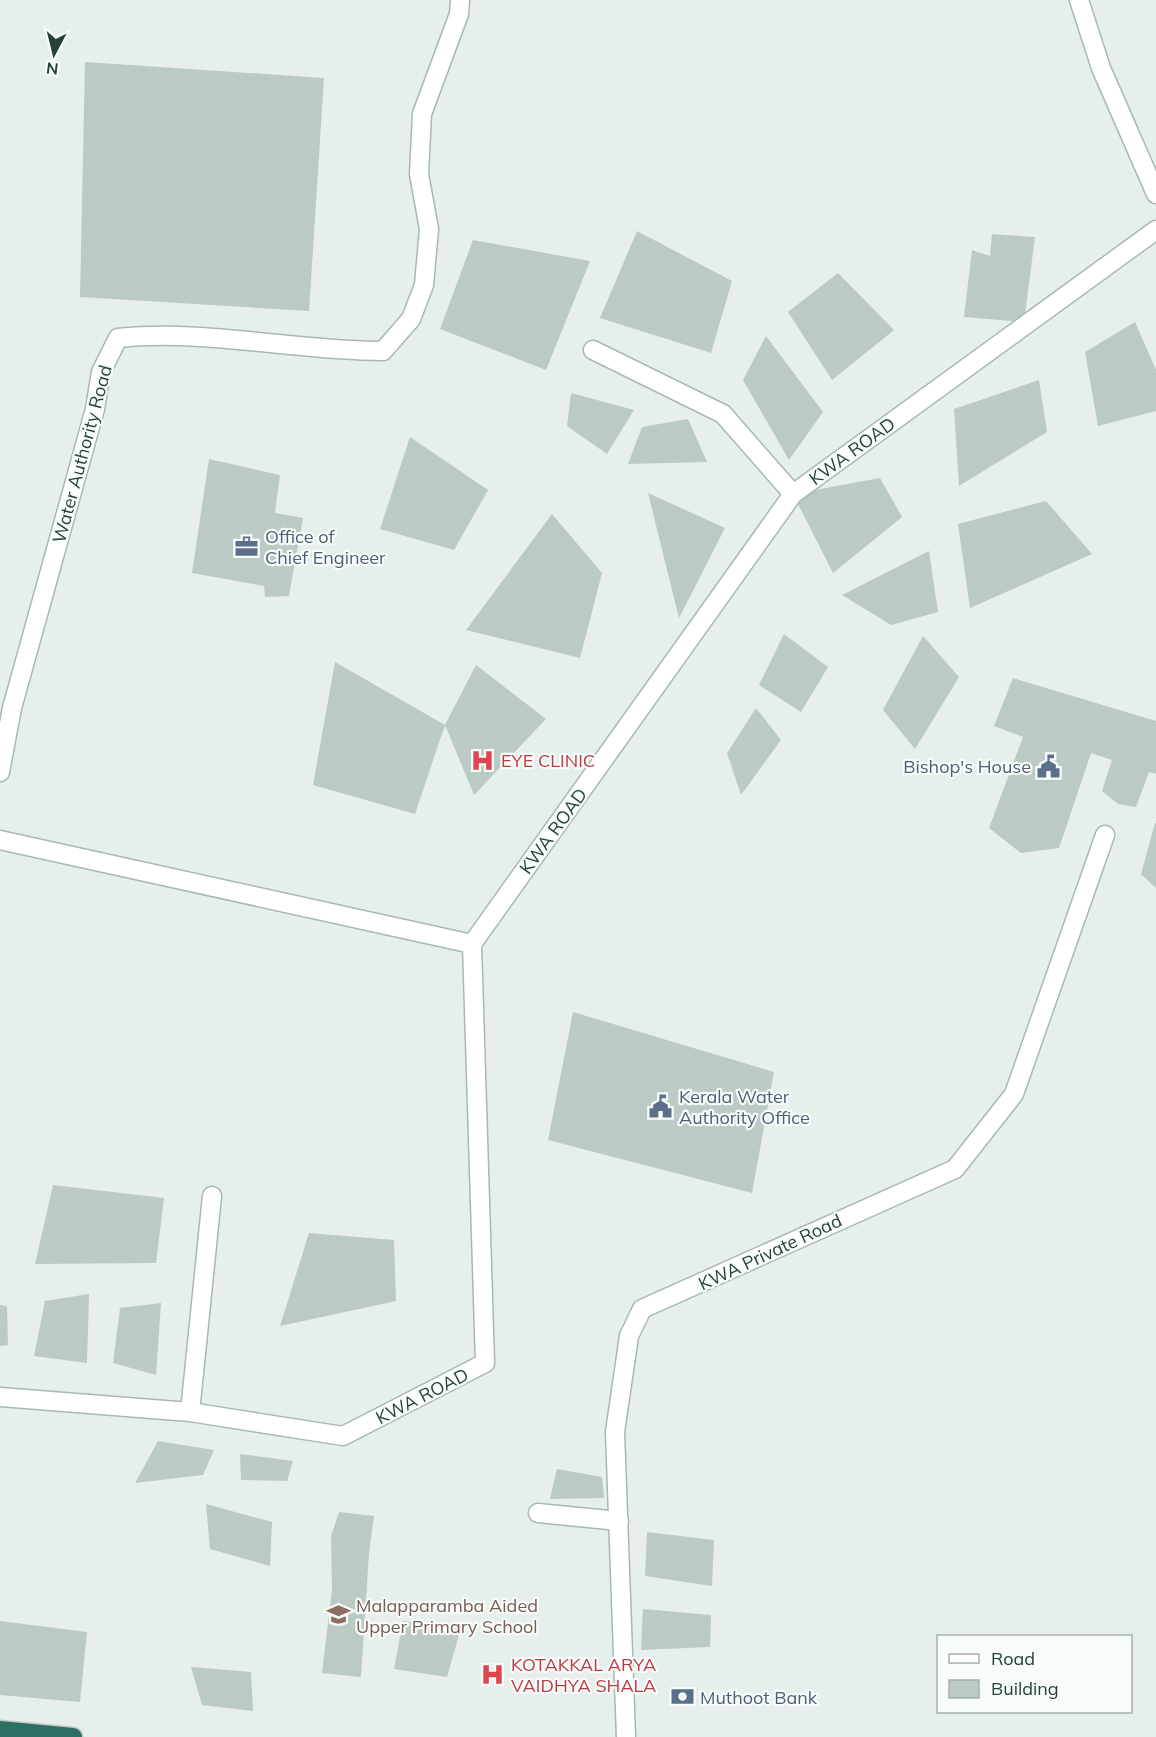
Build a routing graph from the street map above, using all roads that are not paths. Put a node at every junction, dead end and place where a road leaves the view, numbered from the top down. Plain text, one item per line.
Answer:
1 (460, 0) edge
2 (1079, 0) edge
3 (1156, 194) edge
4 (1156, 230) edge
5 (593, 350) dead end
6 (793, 494) junction
7 (0, 772) edge
8 (1105, 836) dead end
9 (0, 840) edge
10 (472, 944) junction
11 (212, 1196) dead end
12 (0, 1397) edge
13 (190, 1412) junction
14 (538, 1514) dead end
15 (619, 1521) junction
16 (0, 1730) edge
17 (73, 1737) edge
18 (626, 1737) edge

1 - 7 street, Water Authority Road
2 - 3 street
4 - 6 street, KWA ROAD
5 - 6 street
6 - 10 street, KWA ROAD
8 - 15 street, KWA Private Road
9 - 10 street
10 - 13 street, KWA ROAD
11 - 13 street
12 - 13 street
14 - 15 street
15 - 18 street, KWA Private Road
16 - 17 highway

